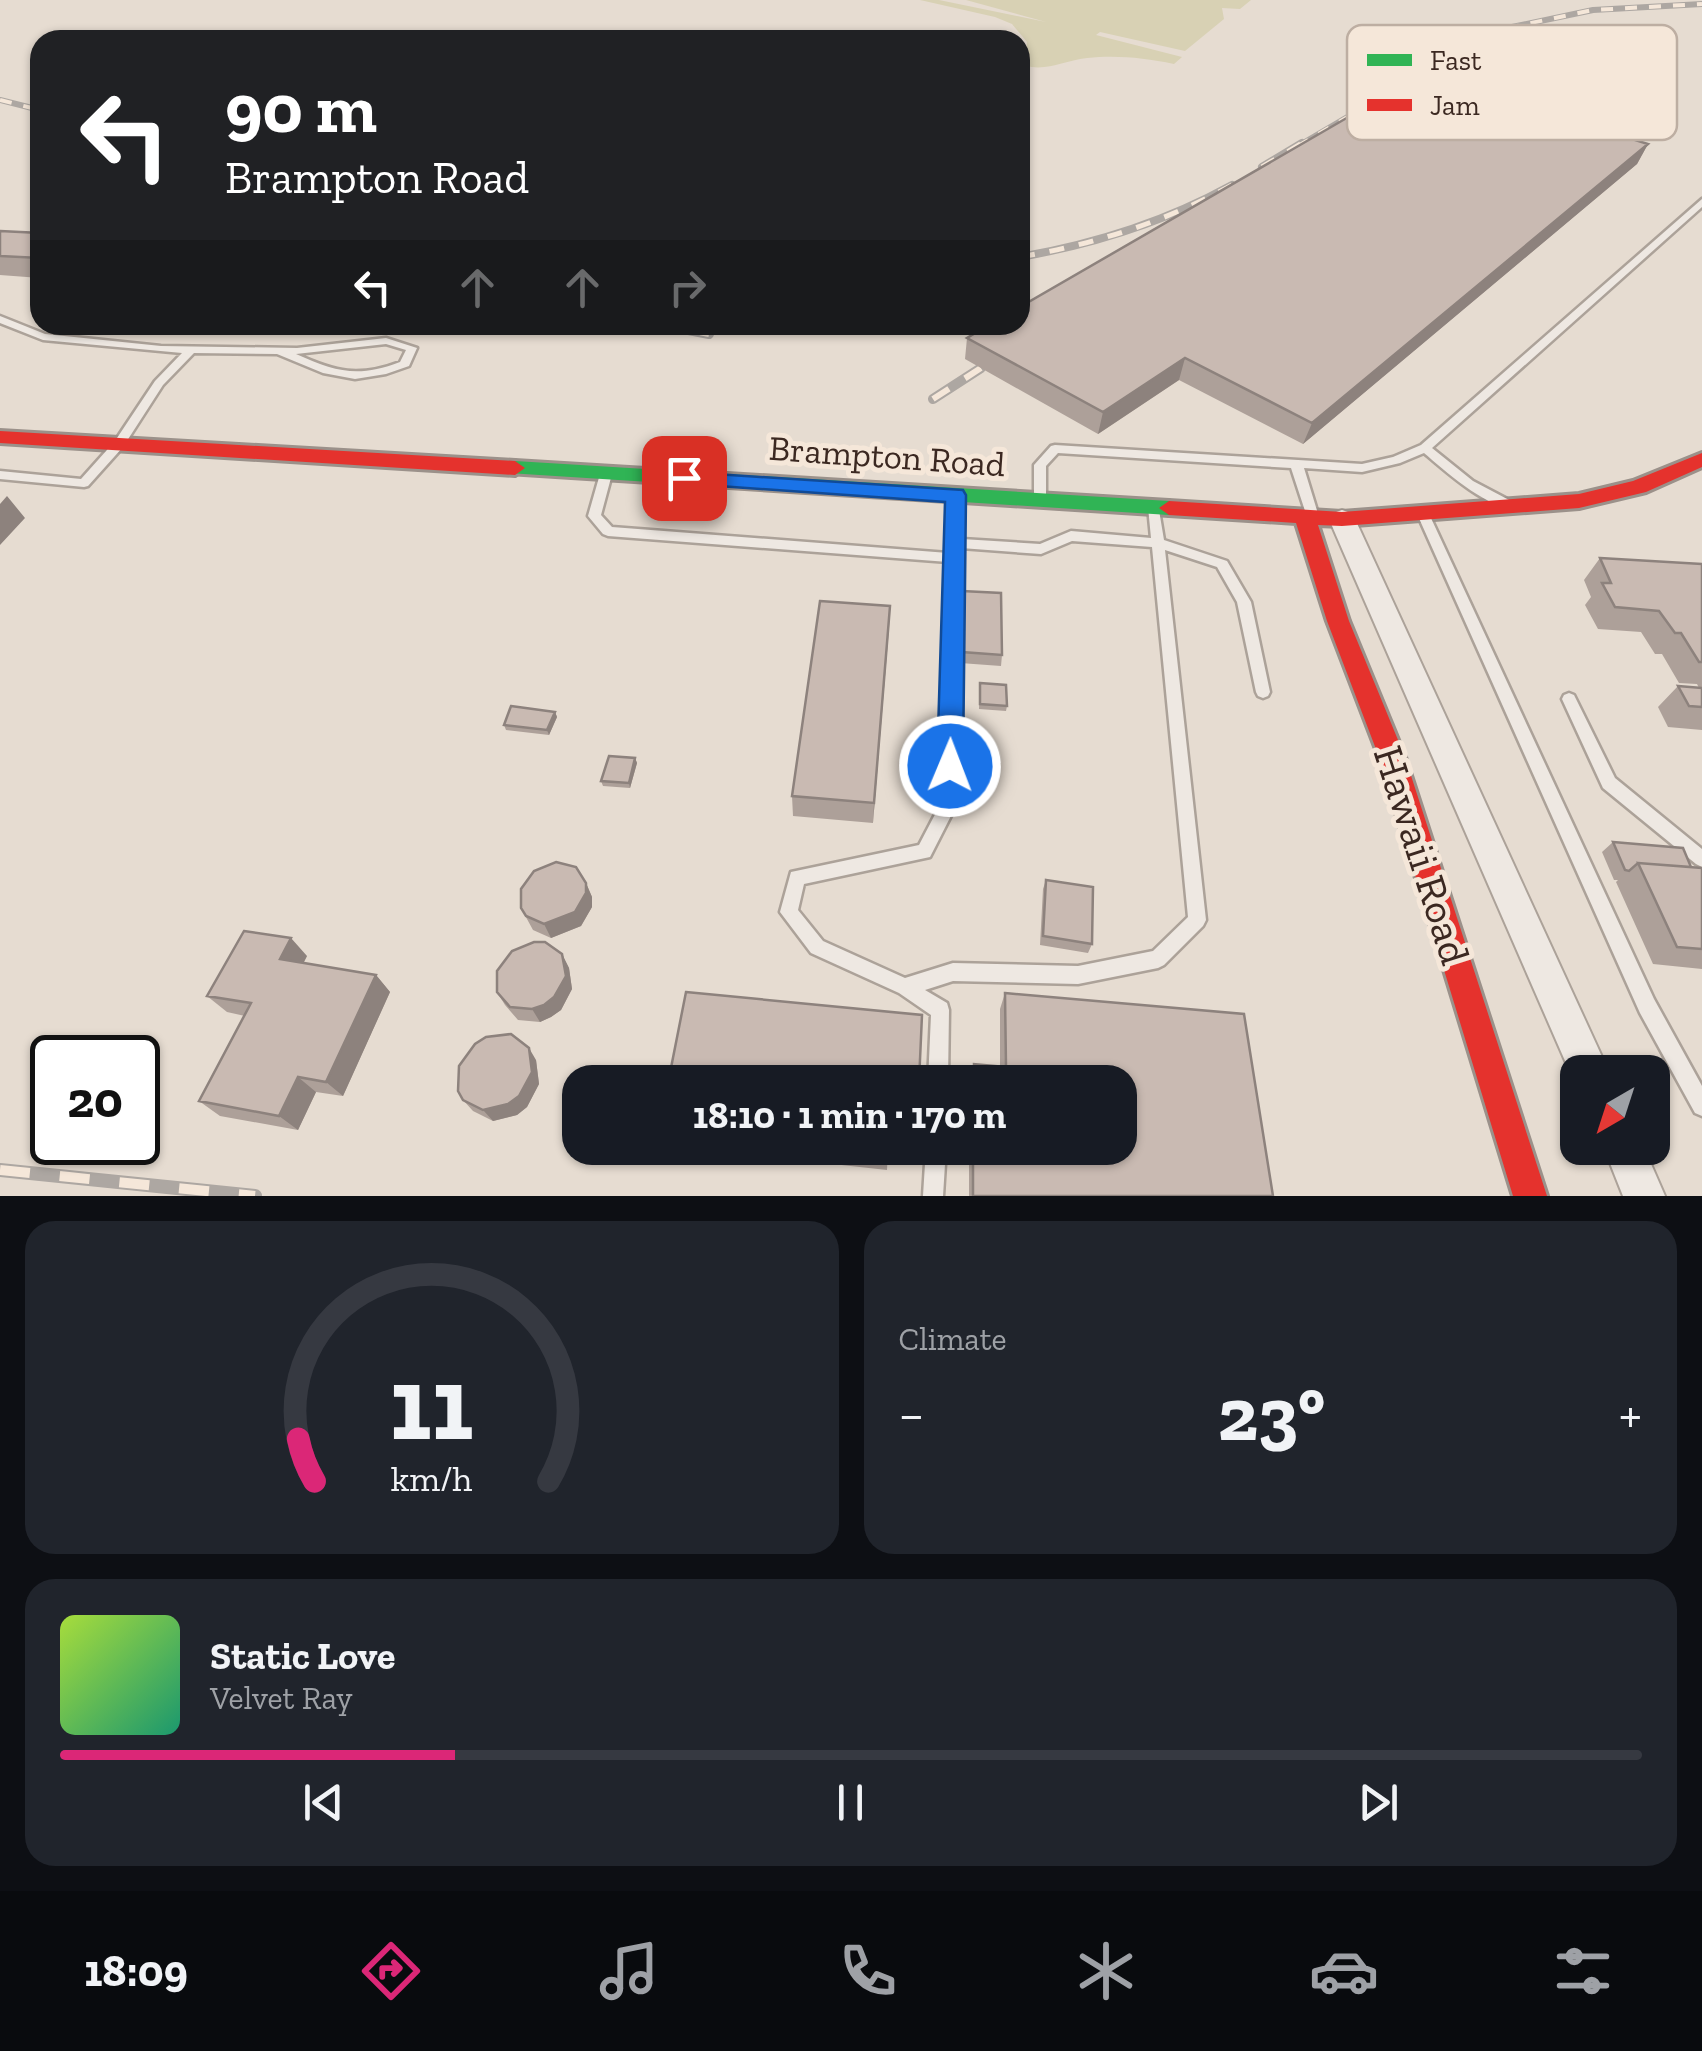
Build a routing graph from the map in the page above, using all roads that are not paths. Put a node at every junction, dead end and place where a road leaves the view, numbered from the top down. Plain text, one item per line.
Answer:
1 (1702, 202) edge
2 (0, 318) edge
3 (30, 331) edge
4 (38, 335) edge
5 (192, 349) junction
6 (279, 351) junction
7 (0, 436) edge
8 (120, 444) junction
9 (1425, 448) junction
10 (1702, 459) edge
11 (1296, 464) junction
12 (606, 474) junction
13 (0, 475) edge
14 (956, 495) junction
15 (1040, 500) junction
16 (1512, 507) junction
17 (1154, 508) junction
18 (1424, 516) junction
19 (1320, 518) junction
20 (1159, 543) junction
21 (955, 550) junction
22 (1263, 692) dead end
23 (1569, 699) dead end
24 (1702, 860) edge
25 (905, 987) junction
26 (1582, 1055) edge
27 (938, 1065) edge
28 (1702, 1106) edge
29 (935, 1165) edge
30 (1631, 1165) edge
31 (933, 1196) edge
32 (1530, 1196) edge
33 (1644, 1196) edge

1 - 9 lane
2 - 3 lane
4 - 5 lane
5 - 6 lane
5 - 8 lane
6 - 6 lane
7 - 8 street, Brampton Road
8 - 12 street, Brampton Road
8 - 13 lane
9 - 11 lane
9 - 16 lane
10 - 16 street, Brampton Road
11 - 15 lane
11 - 19 lane
12 - 14 street, Brampton Road
12 - 21 lane
14 - 15 street, Brampton Road
14 - 21 lane
15 - 17 street, Brampton Road
16 - 18 street, Brampton Road
17 - 19 street, Brampton Road
17 - 20 lane
18 - 19 street, Brampton Road
18 - 28 lane
19 - 26 street, Hawaii Road
19 - 32 street, Hawaii Road
20 - 21 lane
20 - 22 lane
20 - 25 lane
21 - 25 lane
23 - 24 lane
25 - 27 lane
29 - 31 lane
30 - 33 street

